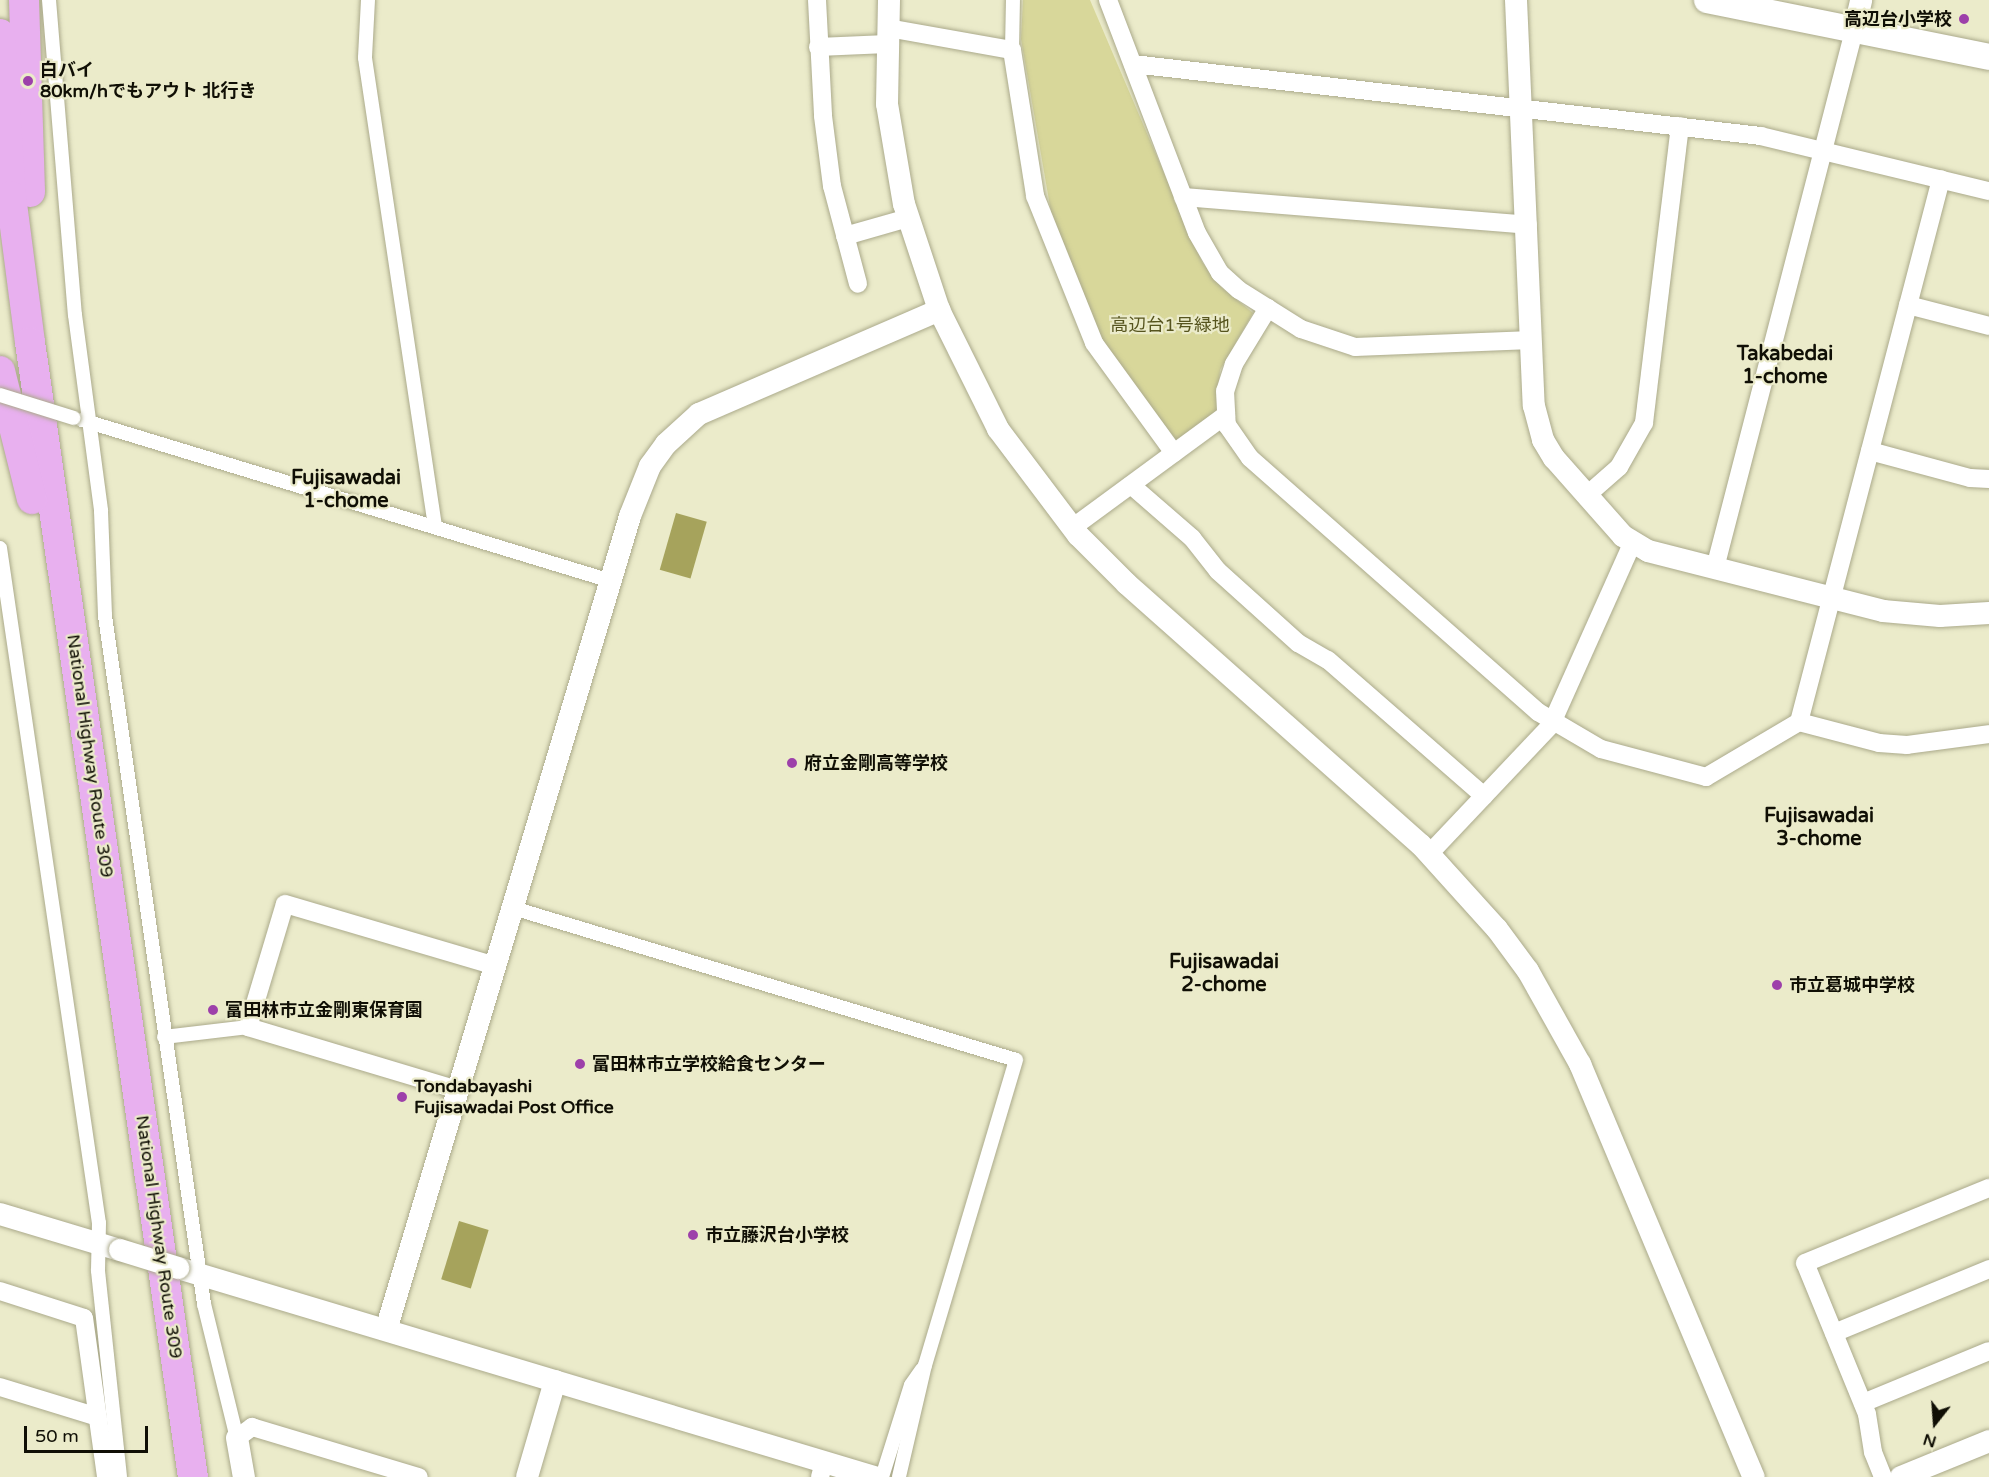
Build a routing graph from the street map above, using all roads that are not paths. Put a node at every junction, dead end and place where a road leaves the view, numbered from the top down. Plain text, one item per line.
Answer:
1 (24, 0) edge
2 (49, 0) edge
3 (368, 0) edge
4 (817, 0) edge
5 (889, 0) edge
6 (1013, 0) edge
7 (1108, 0) edge
8 (1516, 0) edge
9 (1707, 0) edge
10 (1861, 0) edge
11 (1855, 27) junction
12 (0, 34) edge
13 (888, 36) junction
14 (818, 47) junction
15 (1012, 50) junction
16 (1989, 57) edge
17 (1133, 64) junction
18 (1522, 107) junction
19 (1680, 126) junction
20 (1823, 150) junction
21 (1941, 179) junction
22 (1989, 191) edge
23 (1183, 197) junction
24 (908, 219) junction
25 (1528, 225) junction
26 (845, 236) junction
27 (0, 272) edge
28 (858, 284) dead end
29 (1908, 305) junction
30 (1268, 309) junction
31 (939, 310) junction
32 (1989, 326) edge
33 (1532, 340) junction
34 (0, 372) edge
35 (0, 395) edge
36 (1226, 416) junction
37 (90, 423) junction
38 (1870, 451) junction
39 (1174, 453) junction
40 (1989, 479) edge
41 (1131, 485) junction
42 (1586, 496) junction
43 (32, 499) junction
44 (435, 527) junction
45 (1072, 528) junction
46 (1632, 544) junction
47 (0, 548) edge
48 (1715, 568) junction
49 (63, 571) junction
50 (611, 581) junction
51 (1831, 599) junction
52 (1989, 613) edge
53 (1552, 722) junction
54 (1799, 722) junction
55 (1989, 734) edge
56 (1484, 796) junction
57 (1430, 854) junction
58 (513, 908) junction
59 (495, 966) junction
60 (248, 1027) junction
61 (164, 1037) junction
62 (458, 1090) junction
63 (1989, 1188) edge
64 (0, 1215) edge
65 (98, 1244) junction
66 (1989, 1269) edge
67 (200, 1275) junction
68 (0, 1292) edge
69 (386, 1330) junction
70 (1834, 1333) junction
71 (1989, 1351) edge
72 (925, 1365) junction
73 (555, 1381) junction
74 (0, 1387) edge
75 (1863, 1403) junction
76 (98, 1417) junction
77 (237, 1438) junction
78 (1989, 1441) edge
79 (822, 1470) edge
80 (106, 1477) edge
81 (120, 1477) edge
82 (174, 1477) edge
83 (193, 1477) edge
84 (244, 1477) edge
85 (419, 1477) edge
86 (527, 1477) edge
87 (874, 1477) edge
88 (882, 1477) edge
89 (899, 1477) edge
90 (1754, 1477) edge
91 (1883, 1477) edge
92 (1901, 1477) edge

1 - 49 highway
2 - 37 street
3 - 44 street
4 - 14 street
5 - 13 street
6 - 15 street
7 - 17 street
8 - 18 street
9 - 11 main road
10 - 11 street
11 - 16 main road
11 - 20 street
12 - 49 highway, National Highway Route 309
13 - 14 street
13 - 15 street
13 - 24 street
14 - 26 street
15 - 39 street
17 - 18 street
17 - 23 street
18 - 19 street
18 - 25 street
19 - 20 street
19 - 42 street
20 - 21 street
20 - 48 street
21 - 22 street
21 - 29 street
23 - 25 street
23 - 30 street
24 - 26 street
24 - 31 street
25 - 33 street
26 - 28 street
27 - 43 highway, National Highway Route 309
29 - 32 street
29 - 38 street
30 - 33 street
30 - 36 street
31 - 45 street
31 - 50 street
33 - 42 street
34 - 43 highway
35 - 37 street, bridge
36 - 39 street
36 - 53 street
37 - 44 street
37 - 61 street
38 - 40 street
38 - 51 street
39 - 41 street
41 - 45 street
41 - 56 street
42 - 46 street
43 - 82 highway, National Highway Route 309
44 - 50 street
45 - 57 street
46 - 48 street
46 - 53 street
47 - 65 street
48 - 51 street
49 - 83 highway, National Highway Route 309
50 - 58 street
51 - 52 street
51 - 54 street
53 - 54 street
53 - 56 street
54 - 55 street
56 - 57 street
57 - 90 street
58 - 59 street
58 - 72 street
59 - 60 street
59 - 62 street
60 - 61 street
60 - 62 street
61 - 67 street
62 - 69 street
63 - 70 street
64 - 65 street
65 - 67 street, bridge
65 - 81 street
66 - 70 street
67 - 69 street
67 - 77 street
68 - 76 street
69 - 73 street
70 - 75 street
71 - 75 street
72 - 88 street
72 - 89 street
73 - 79 street
73 - 86 street
74 - 76 street
75 - 91 street
76 - 80 street
77 - 84 street
77 - 85 street
78 - 92 street
79 - 87 street

